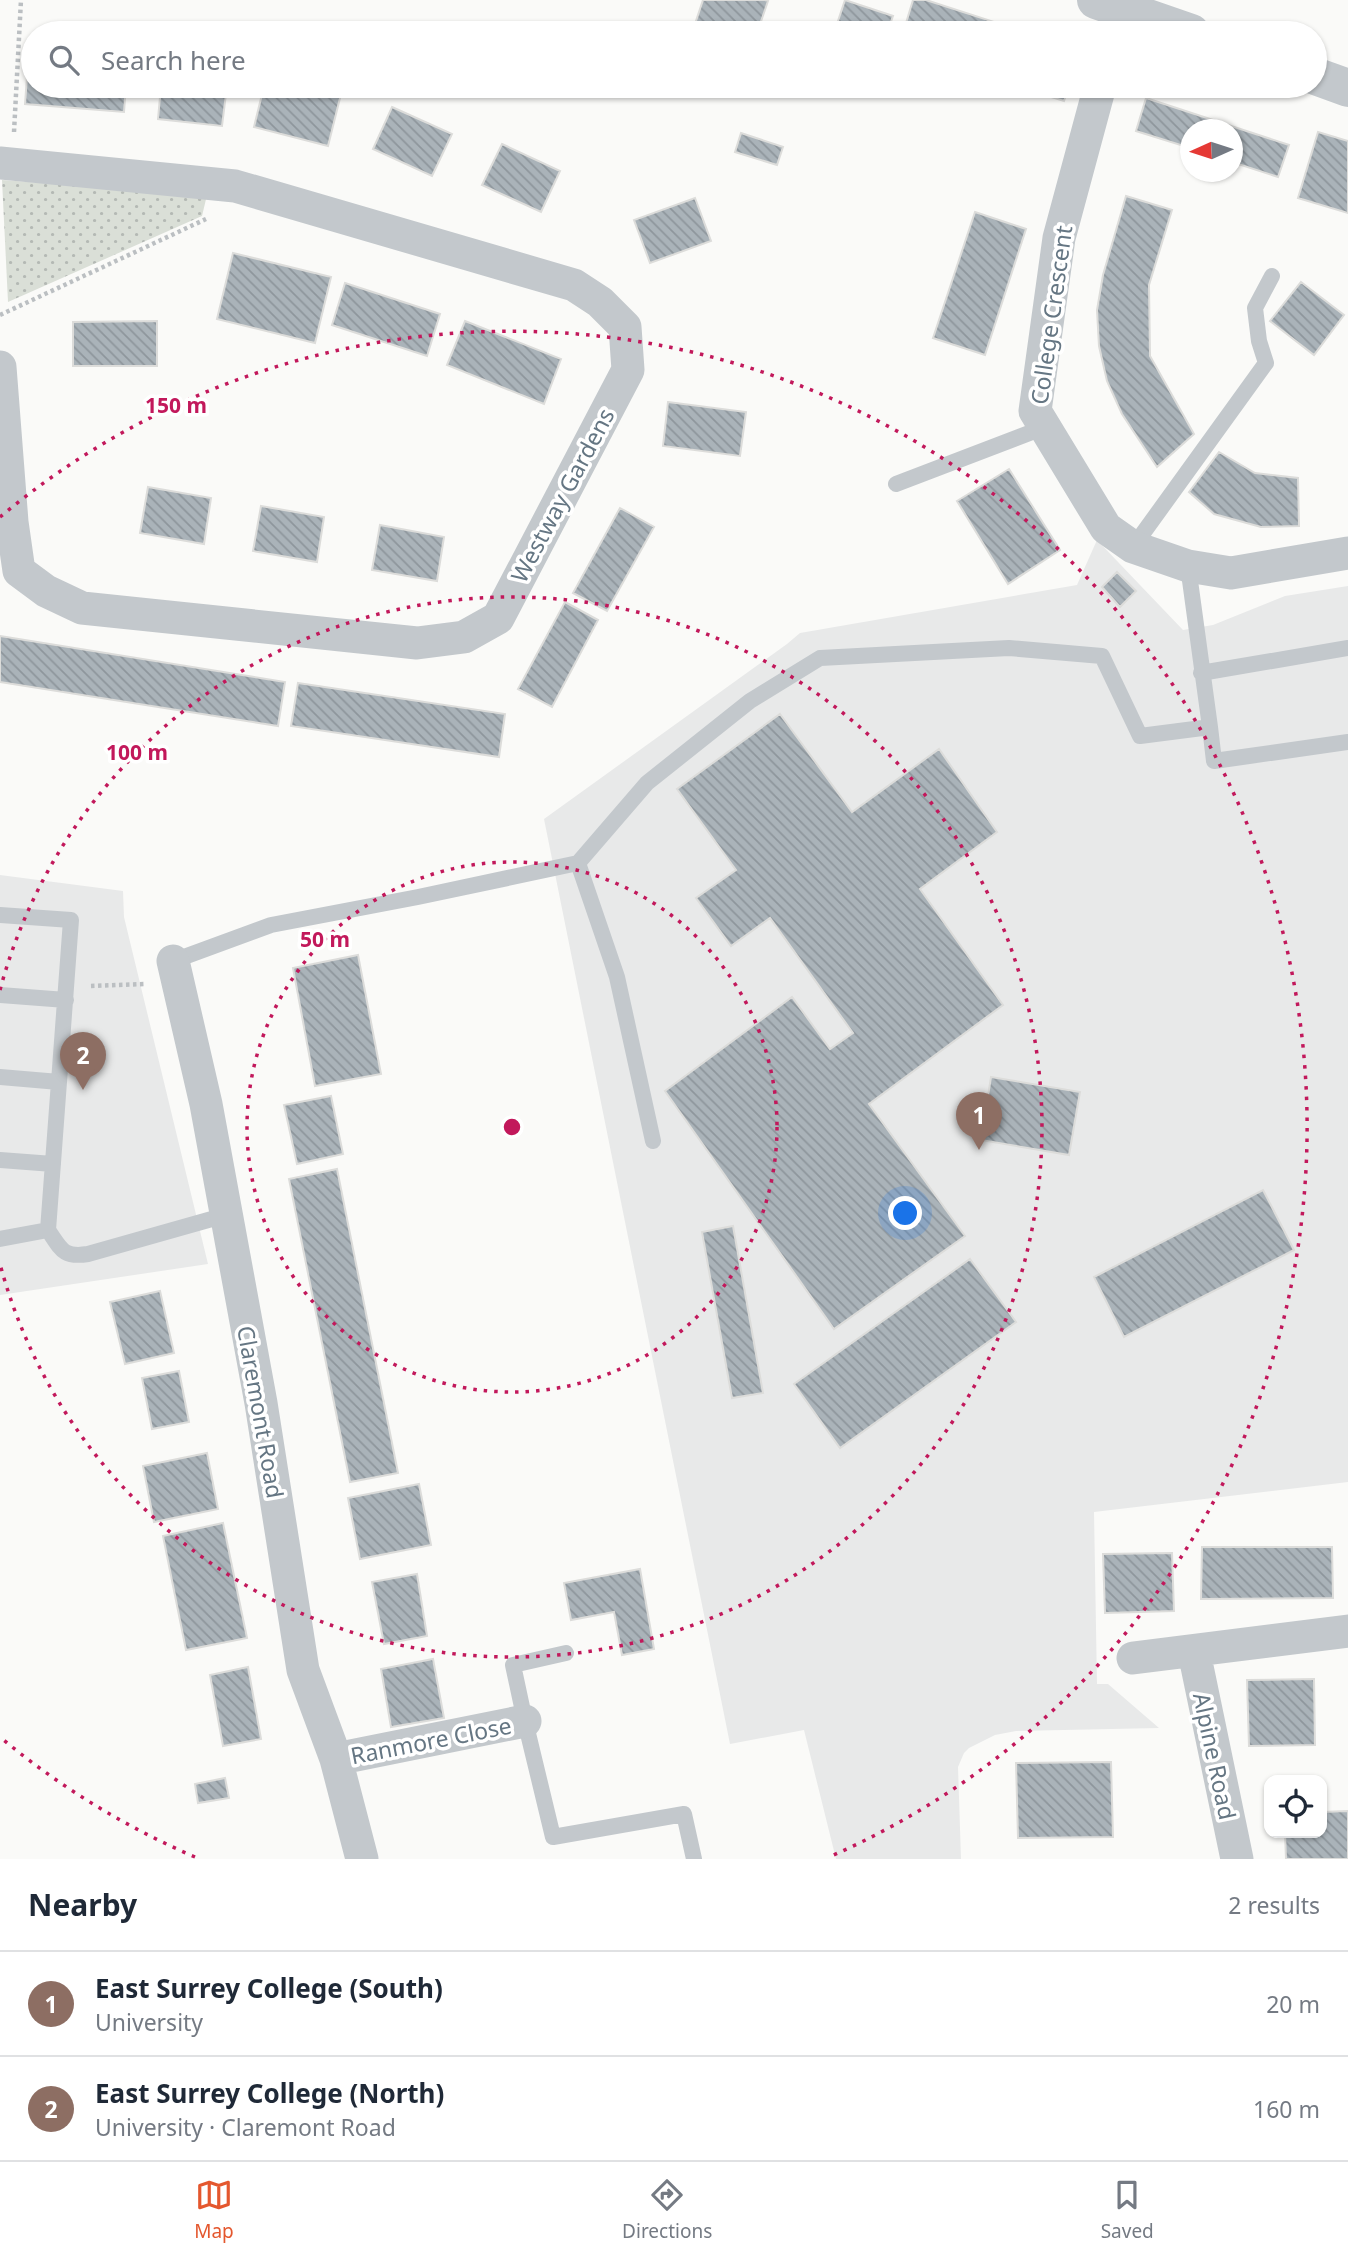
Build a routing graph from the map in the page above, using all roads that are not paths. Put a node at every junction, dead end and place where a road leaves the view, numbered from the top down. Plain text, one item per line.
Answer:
1 (1111, 14) edge
2 (1140, 21) edge
3 (1327, 80) edge
4 (1348, 88) edge
5 (1097, 98) edge
6 (6, 163) edge
7 (1272, 276) dead end
8 (0, 367) edge
9 (1045, 427) junction
10 (896, 484) dead end
11 (1133, 547) junction
12 (1348, 553) edge
13 (1188, 566) junction
14 (1348, 648) edge
15 (1201, 673) junction
16 (1210, 727) junction
17 (1348, 742) edge
18 (578, 863) junction
19 (0, 915) edge
20 (175, 970) joint
21 (66, 994) junction
22 (0, 995) edge
23 (0, 1077) edge
24 (59, 1082) junction
25 (653, 1141) dead end
26 (0, 1160) edge
27 (54, 1164) junction
28 (226, 1214) junction
29 (48, 1230) junction
30 (0, 1239) edge
31 (1348, 1631) edge
32 (1194, 1652) junction
33 (566, 1653) dead end
34 (1133, 1658) dead end
35 (525, 1721) junction
36 (336, 1759) junction
37 (362, 1859) edge
38 (694, 1859) edge
39 (1237, 1859) edge

1 - 2 street
3 - 4 street
5 - 9 street, College Crescent
6 - 8 street, Westway Gardens
7 - 11 lane
9 - 10 lane
9 - 11 street, College Crescent
11 - 13 street, College Crescent
12 - 13 street, College Crescent
13 - 15 lane
14 - 15 lane
15 - 16 lane
16 - 17 lane
16 - 18 lane
18 - 20 lane
18 - 25 lane
19 - 21 lane
20 - 28 street, Claremont Road
21 - 22 lane
21 - 24 lane
23 - 24 lane
24 - 27 lane
26 - 27 lane
27 - 29 lane
28 - 29 lane
28 - 36 street, Claremont Road
29 - 30 lane
31 - 32 street
32 - 34 street
32 - 39 street, Alpine Road
33 - 35 lane
35 - 36 street, Ranmore Close
35 - 38 lane
36 - 37 street, Claremont Road

